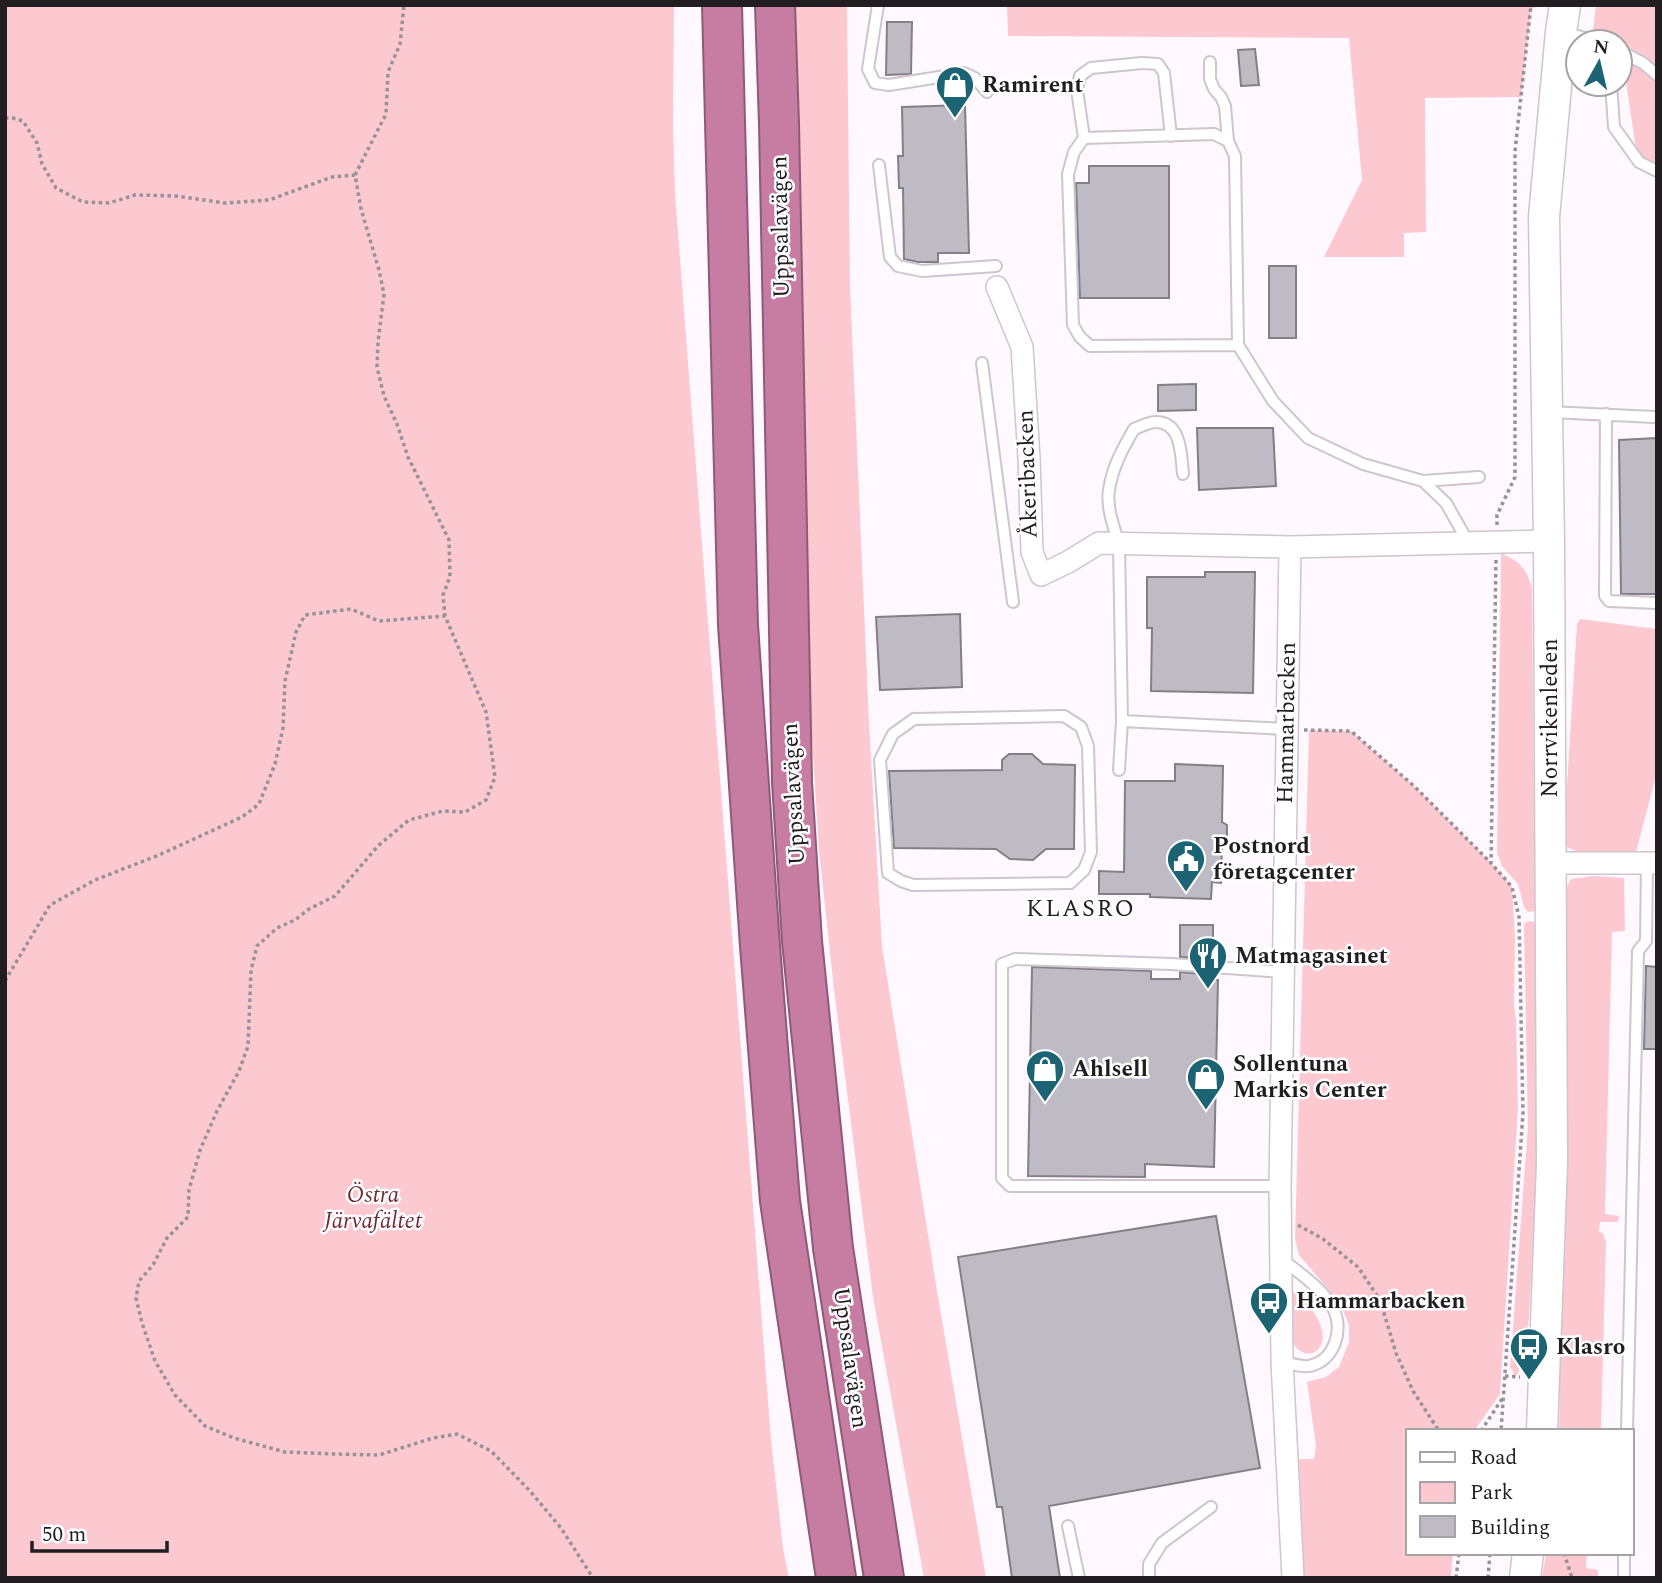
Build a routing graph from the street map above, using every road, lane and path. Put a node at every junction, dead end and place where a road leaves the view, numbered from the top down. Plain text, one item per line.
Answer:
1 (404, 5) edge
2 (722, 5) edge
3 (775, 5) edge
4 (878, 5) edge
5 (1531, 5) edge
6 (1563, 19) edge
7 (1634, 58) edge
8 (1210, 62) dead end
9 (1657, 75) edge
10 (987, 92) dead end
11 (1612, 98) edge
12 (5, 118) edge
13 (1171, 136) junction
14 (1084, 138) junction
15 (1228, 141) junction
16 (879, 165) dead end
17 (1657, 171) edge
18 (355, 175) junction
19 (996, 276) joint
20 (1238, 345) junction
21 (982, 363) dead end
22 (1547, 412) junction
23 (1606, 414) junction
24 (1654, 417) dead end
25 (1183, 474) dead end
26 (1479, 477) dead end
27 (1423, 481) junction
28 (1497, 541) junction
29 (1549, 541) junction
30 (1468, 542) junction
31 (1119, 544) junction
32 (1290, 547) junction
33 (1013, 602) dead end
34 (1657, 603) edge
35 (445, 616) junction
36 (993, 718) joint
37 (1122, 721) junction
38 (1286, 729) junction
39 (1119, 769) dead end
40 (1491, 863) junction
41 (1551, 863) junction
42 (1652, 863) edge
43 (1283, 972) junction
44 (5, 981) edge
45 (1280, 1186) junction
46 (1280, 1216) junction
47 (1280, 1258) junction
48 (1282, 1361) junction
49 (1505, 1376) junction
50 (1525, 1377) dead end
51 (1503, 1397) junction
52 (1437, 1429) edge
53 (1482, 1429) edge
54 (1500, 1429) edge
55 (1542, 1429) edge
56 (1627, 1429) edge
57 (862, 1437) junction
58 (1211, 1507) dead end
59 (1069, 1526) dead end
60 (1459, 1555) edge
61 (1490, 1555) edge
62 (1528, 1555) edge
63 (1565, 1555) edge
64 (1624, 1555) edge
65 (593, 1578) edge
66 (836, 1578) edge
67 (884, 1578) edge
68 (896, 1578) edge
69 (1079, 1578) edge
70 (1149, 1578) edge
71 (1293, 1578) edge
72 (1456, 1578) edge
73 (1488, 1578) edge
74 (1525, 1578) edge
75 (1572, 1578) edge
76 (1624, 1578) edge

1 - 18 path
2 - 66 highway, Uppsalavägen
3 - 57 highway, Uppsalavägen
4 - 10 lane
5 - 28 path
6 - 22 main road, Norrvikenleden
7 - 9 lane
8 - 15 lane
11 - 17 lane
12 - 18 path
13 - 14 lane
13 - 14 lane
13 - 15 lane
14 - 20 lane
15 - 20 lane
16 - 19 lane
18 - 35 path
19 - 31 street, Åkeribacken
20 - 27 lane
21 - 33 lane
22 - 23 lane
22 - 29 main road, Norrvikenleden
23 - 24 lane
23 - 34 lane
25 - 31 lane
26 - 27 lane
27 - 30 lane
28 - 29 street
28 - 30 street
28 - 40 path
29 - 41 main road, Norrvikenleden
30 - 32 street
31 - 32 street, Åkeribacken
31 - 37 lane
32 - 38 street, Hammarbacken
35 - 44 path
35 - 65 path
36 - 36 lane
37 - 38 lane
37 - 39 lane
38 - 40 path
38 - 43 street, Hammarbacken
40 - 49 path
41 - 42 street
41 - 55 main road, Norrvikenleden
42 - 56 lane
43 - 45 street, Hammarbacken
43 - 45 lane
45 - 46 street, Hammarbacken
46 - 47 street, Hammarbacken
46 - 52 path
47 - 48 street, Hammarbacken
47 - 48 lane
48 - 71 street, Hammarbacken
49 - 50 path
49 - 51 path
51 - 53 path
51 - 54 path
57 - 67 highway, Uppsalavägen
57 - 68 highway
58 - 70 lane
59 - 69 lane
60 - 72 path
61 - 73 path
62 - 74 main road
63 - 75 path
64 - 76 lane

